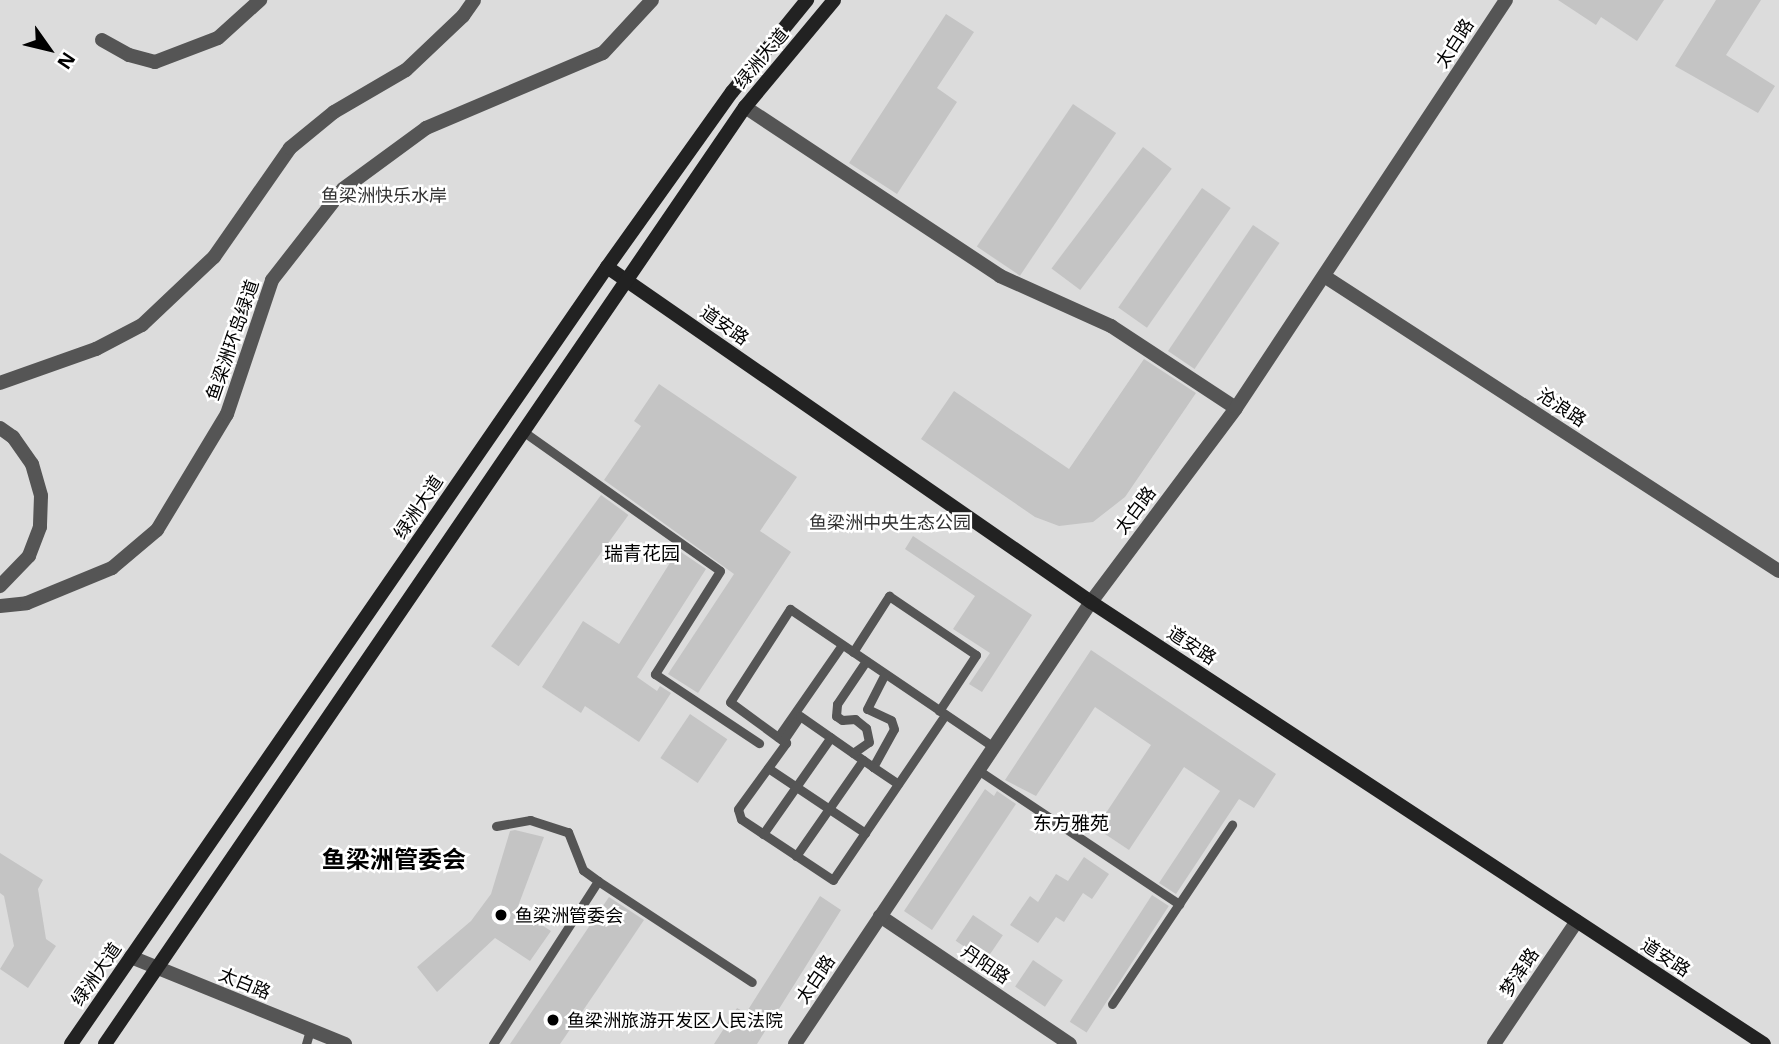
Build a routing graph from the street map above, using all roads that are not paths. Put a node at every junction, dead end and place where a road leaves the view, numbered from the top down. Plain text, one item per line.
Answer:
1 (260, 0) edge
2 (474, 0) edge
3 (652, 0) edge
4 (807, 0) edge
5 (834, 0) edge
6 (1506, 0) edge
7 (102, 40) dead end
8 (746, 107) junction
9 (607, 267) junction
10 (1324, 276) junction
11 (626, 281) junction
12 (0, 383) edge
13 (1237, 408) junction
14 (0, 428) edge
15 (524, 432) junction
16 (1779, 571) edge
17 (0, 586) edge
18 (1091, 602) junction
19 (0, 606) edge
20 (842, 645) junction
21 (853, 652) junction
22 (866, 661) junction
23 (885, 674) junction
24 (942, 713) junction
25 (831, 737) junction
26 (780, 739) junction
27 (759, 743) dead end
28 (994, 747) junction
29 (853, 752) junction
30 (863, 760) junction
31 (873, 767) junction
32 (768, 768) junction
33 (978, 770) junction
34 (898, 784) junction
35 (796, 787) junction
36 (829, 808) junction
37 (1232, 825) dead end
38 (496, 826) dead end
39 (865, 833) junction
40 (763, 834) junction
41 (796, 856) junction
42 (598, 880) junction
43 (1179, 904) junction
44 (880, 916) junction
45 (1577, 921) junction
46 (131, 957) junction
47 (156, 968) junction
48 (752, 982) dead end
49 (1112, 1004) dead end
50 (308, 1037) edge
51 (71, 1044) edge
52 (105, 1044) edge
53 (345, 1044) edge
54 (493, 1044) edge
55 (795, 1044) edge
56 (1070, 1044) edge
57 (1494, 1044) edge
58 (1764, 1044) edge

1 - 7 street
2 - 12 street
3 - 19 street, 鱼梁洲环岛绿道
4 - 9 main road, 绿洲大道
5 - 8 main road, 绿洲大道
6 - 10 street, 太白路
8 - 11 main road, 绿洲大道
8 - 13 street
9 - 11 main road, 道安路
9 - 46 main road, 绿洲大道
10 - 13 street, 太白路
10 - 16 street, 沧浪路
11 - 15 main road, 绿洲大道
11 - 18 main road, 道安路
13 - 18 street, 太白路
14 - 17 street
15 - 27 lane
15 - 47 main road, 绿洲大道
18 - 28 street, 太白路
18 - 45 main road, 道安路
20 - 21 lane
20 - 26 lane
20 - 26 lane
21 - 22 lane
21 - 24 lane
22 - 23 lane
22 - 29 lane
23 - 24 lane
23 - 31 lane
24 - 28 lane
24 - 34 lane
25 - 26 lane
25 - 29 lane
25 - 35 lane
26 - 32 lane
28 - 33 street, 太白路
29 - 30 lane
30 - 31 lane
30 - 36 lane
31 - 34 lane
32 - 35 lane
32 - 40 lane
33 - 43 lane
33 - 44 street, 太白路
34 - 39 lane
35 - 36 lane
35 - 40 lane
36 - 39 lane
36 - 41 lane
37 - 43 lane
38 - 42 lane
39 - 41 lane
40 - 41 lane
42 - 48 lane
42 - 54 lane
43 - 49 lane
44 - 55 street, 太白路
44 - 56 street, 丹阳路
45 - 57 street, 梦泽路
45 - 58 main road, 道安路
46 - 47 street, 太白路
46 - 51 main road, 绿洲大道
47 - 50 street, 太白路
47 - 52 main road, 绿洲大道
50 - 53 street, 太白路

